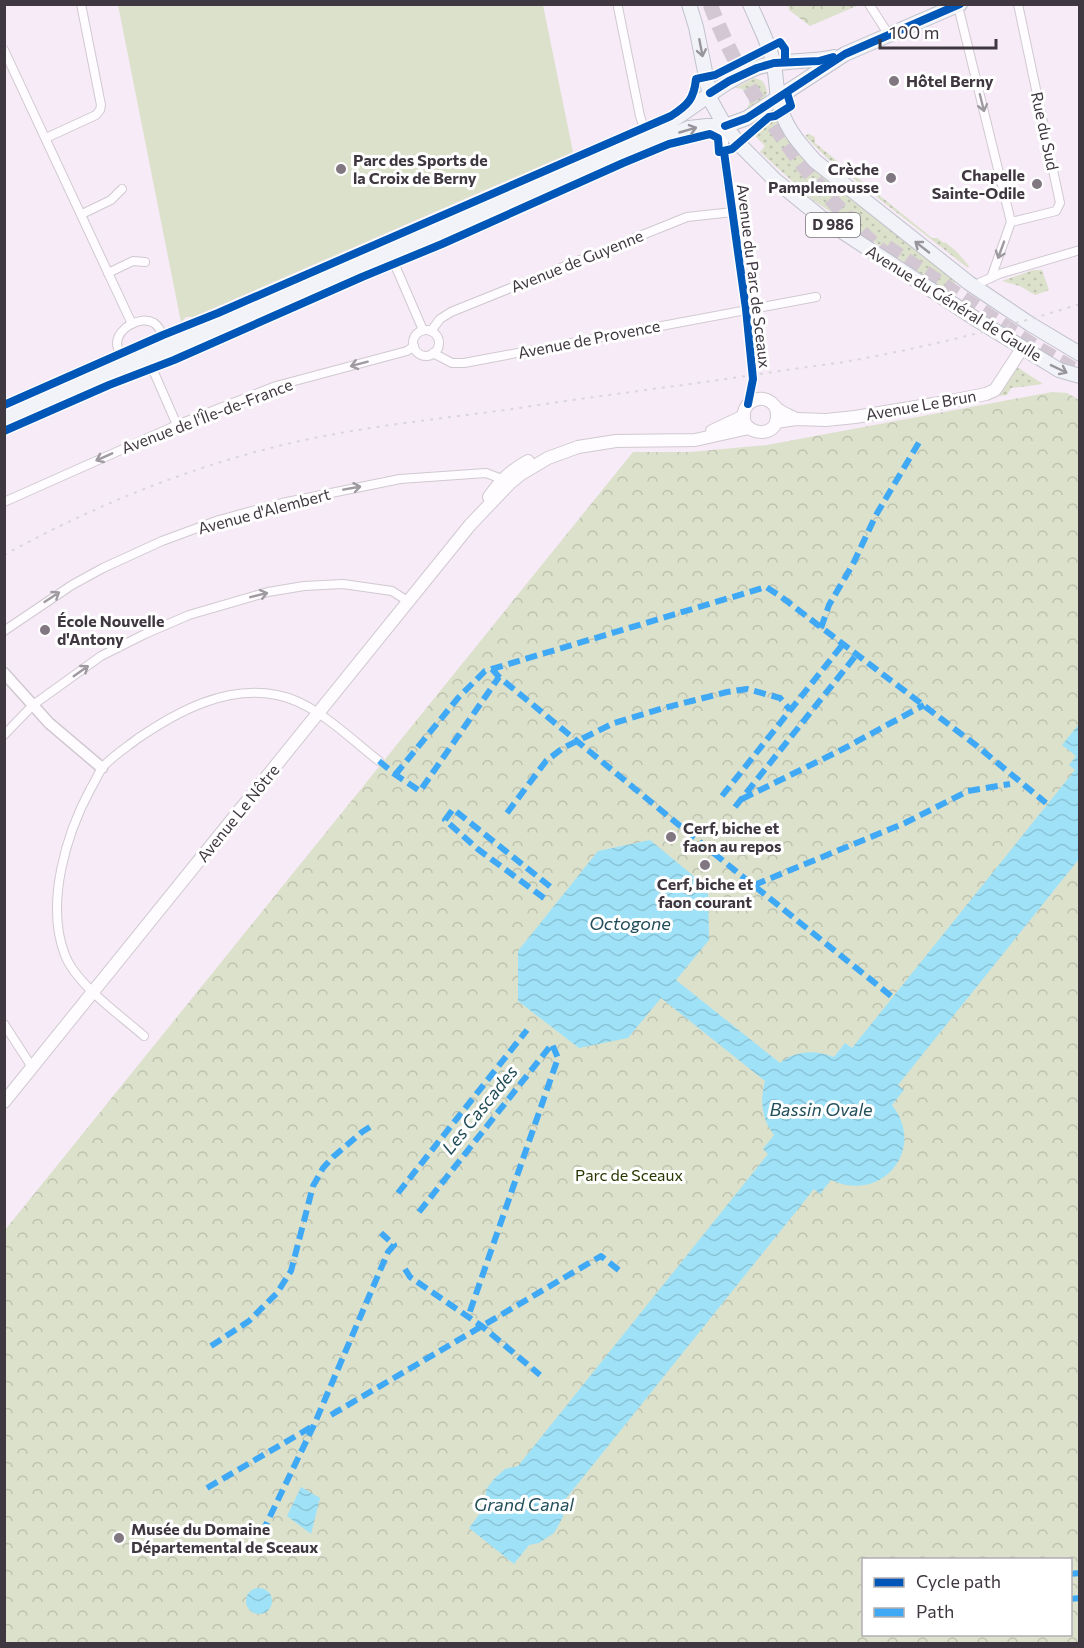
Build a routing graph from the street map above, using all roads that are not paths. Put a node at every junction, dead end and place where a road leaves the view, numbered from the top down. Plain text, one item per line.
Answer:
1 (81, 4) edge
2 (689, 4) edge
3 (750, 4) edge
4 (869, 4) edge
5 (1018, 4) edge
6 (617, 5) edge
7 (959, 5) edge
8 (889, 35) junction
9 (4, 50) edge
10 (845, 54) junction
11 (774, 63) junction
12 (710, 93) junction
13 (778, 99) junction
14 (725, 126) junction
15 (648, 134) junction
16 (46, 138) junction
17 (122, 189) dead end
18 (733, 212) junction
19 (82, 214) junction
20 (1011, 222) junction
21 (1080, 250) edge
22 (391, 256) junction
23 (145, 262) dead end
24 (108, 273) junction
25 (991, 278) junction
26 (975, 288) junction
27 (816, 297) dead end
28 (956, 306) junction
29 (746, 309) junction
30 (970, 315) junction
31 (132, 324) junction
32 (427, 331) junction
33 (167, 342) junction
34 (414, 346) junction
35 (1023, 347) junction
36 (433, 353) junction
37 (1080, 354) edge
38 (123, 361) junction
39 (149, 362) junction
40 (1080, 376) edge
41 (748, 404) junction
42 (776, 409) junction
43 (4, 412) edge
44 (796, 419) junction
45 (746, 422) junction
46 (776, 422) junction
47 (4, 424) edge
48 (177, 425) junction
49 (506, 481) junction
50 (4, 502) edge
51 (409, 602) junction
52 (4, 631) edge
53 (4, 673) edge
54 (33, 705) junction
55 (318, 713) junction
56 (4, 735) edge
57 (379, 761) dead end
58 (102, 768) junction
59 (97, 995) junction
60 (4, 1024) edge
61 (144, 1036) dead end
62 (32, 1067) junction
63 (4, 1101) edge

1 - 16 street
2 -> 12 main road, D 986
3 - 11 main road, D 986
4 - 8 street
5 - 20 street, Rue du Sud
6 - 15 street
7 - 8 main road
7 -> 20 street
8 - 10 main road
9 - 16 street
10 - 11 main road
10 - 13 main road
11 - 12 main road
11 - 13 main road, D 986
12 - 14 main road, D 986
12 - 15 main road
13 - 14 main road
26 -> 13 main road, Avenue du Général de Gaulle / D 986
14 - 18 street, Avenue du Parc de Sceaux
22 -> 14 main road
14 - 28 main road, Avenue du Général de Gaulle / D 986
15 - 33 main road
16 - 19 street
17 - 19 street
18 - 29 street, Avenue du Parc de Sceaux
18 - 32 street, Avenue de Guyenne
19 - 24 street
20 -> 25 street
21 - 25 street
22 - 32 street
22 - 39 main road
23 - 24 street
24 - 31 street
25 - 26 street
26 - 28 main road
26 - 30 main road
26 - 37 main road, Avenue du Général de Gaulle / D 986
27 - 29 street, Avenue de Provence
28 - 30 main road, Avenue du Général de Gaulle / D 986
29 - 36 street, Avenue de Provence
29 - 41 street, Avenue du Parc de Sceaux
30 - 35 main road, Avenue du Général de Gaulle / D 986
31 - 33 street
31 - 38 street
32 - 34 street
32 - 36 street
33 - 38 main road
34 - 36 street
34 -> 48 street, Avenue de l'Île-de-France
35 -> 40 main road, Avenue du Général de Gaulle / D 986
35 - 44 main road, Avenue Le Brun
38 - 43 main road
39 - 47 main road
39 - 48 street
41 - 42 main road
41 - 45 main road
42 - 44 main road, Avenue Le Brun
42 - 46 main road
44 - 46 main road, Avenue Le Brun
45 - 46 main road
45 - 49 main road
48 -> 50 street, Avenue de l'Île-de-France
49 - 51 main road, Avenue Le Nôtre
52 -> 49 street, Avenue d'Alembert
54 -> 51 street
51 - 55 main road, Avenue Le Nôtre
53 - 54 street
54 - 56 street
54 - 58 street
55 - 57 street
55 - 58 street
55 - 59 main road, Avenue Le Nôtre
58 - 59 street
59 - 61 street
59 - 62 main road, Avenue Le Nôtre
60 - 62 street
62 - 63 main road, Avenue Le Nôtre

